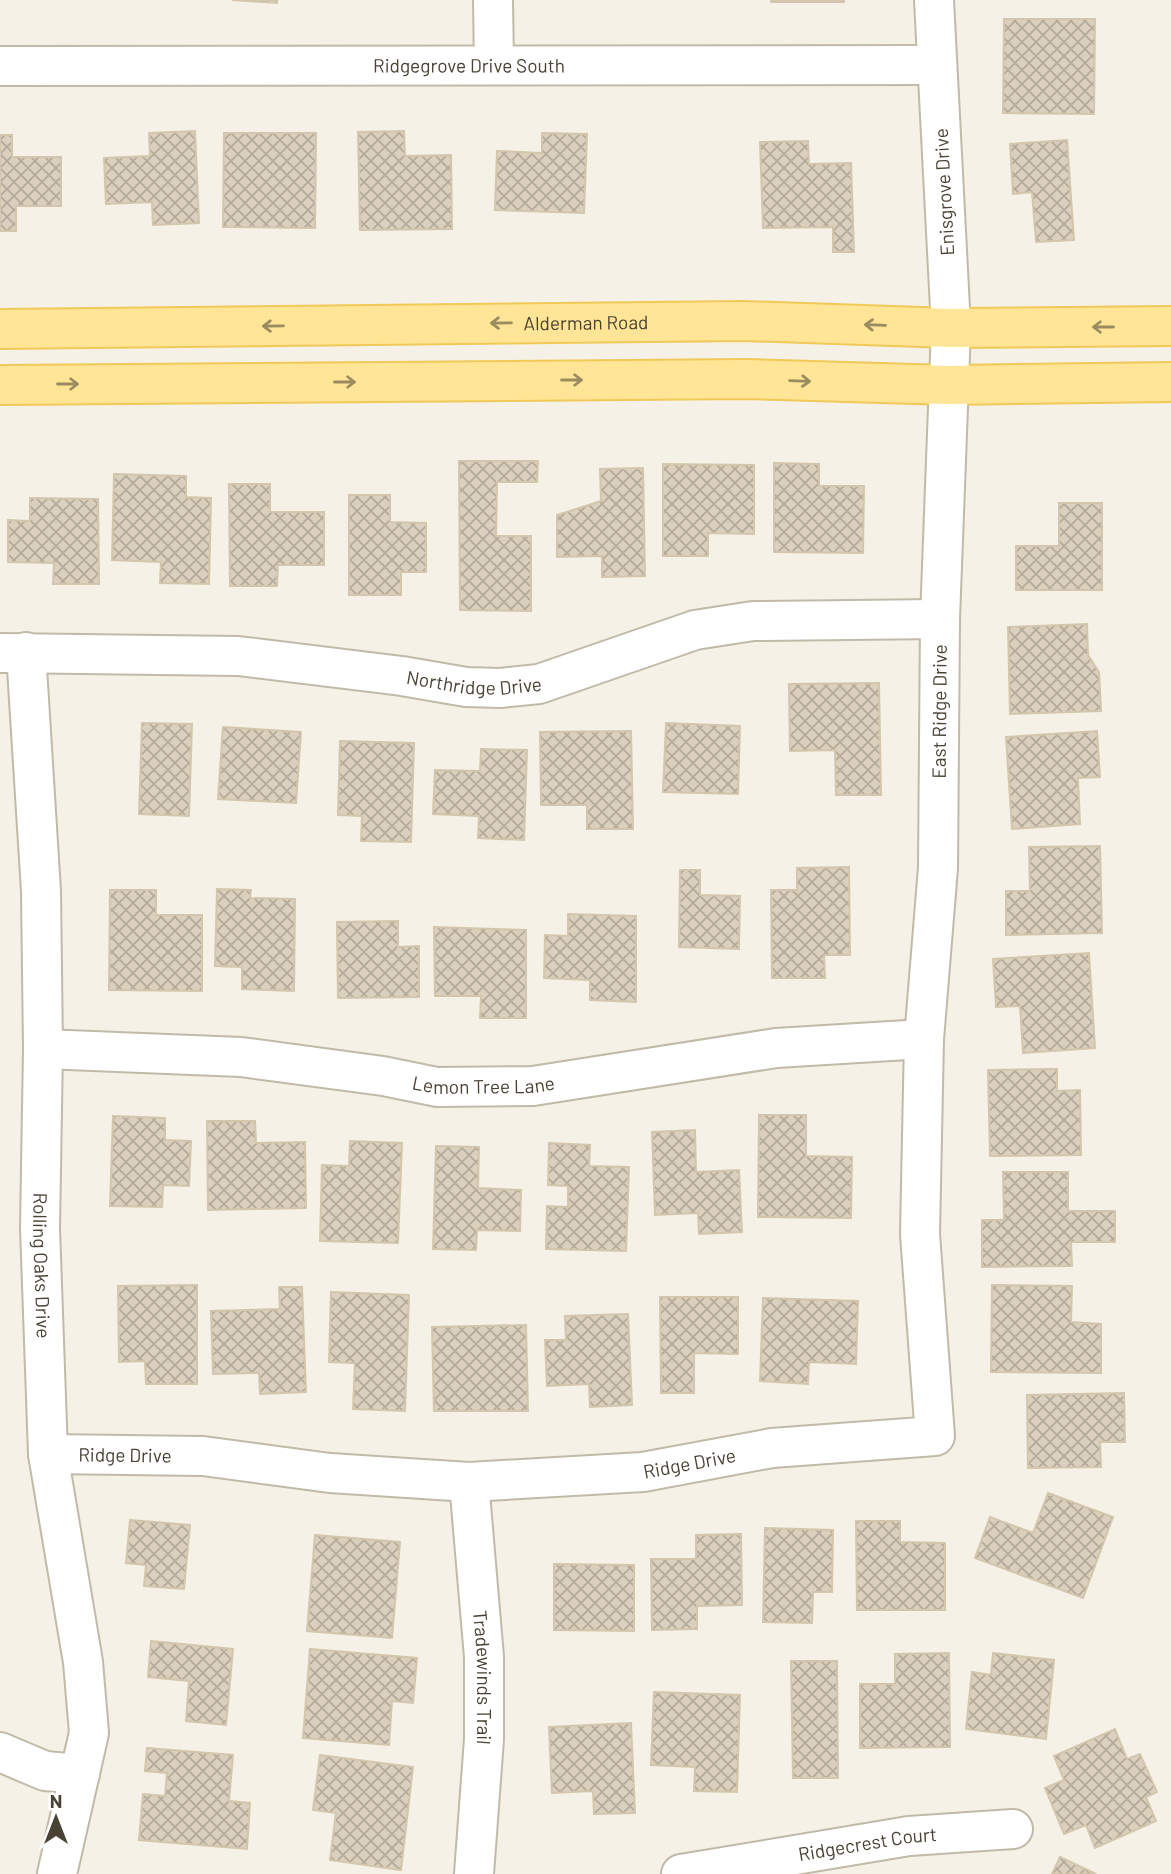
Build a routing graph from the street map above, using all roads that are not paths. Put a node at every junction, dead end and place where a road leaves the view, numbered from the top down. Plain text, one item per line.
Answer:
1 (493, 0) edge
2 (934, 0) edge
3 (494, 65) junction
4 (937, 65) junction
5 (0, 66) edge
6 (1171, 326) edge
7 (951, 328) junction
8 (0, 329) edge
9 (1171, 382) edge
10 (0, 385) edge
11 (948, 385) junction
12 (940, 619) junction
13 (13, 652) edge
14 (924, 1039) junction
15 (43, 1049) junction
16 (48, 1454) junction
17 (469, 1482) junction
18 (0, 1752) edge
19 (79, 1774) junction
20 (1013, 1829) dead end
21 (57, 1874) edge
22 (474, 1874) edge
23 (681, 1874) edge

1 - 3 street
2 - 4 street, Enisgrove Drive
3 - 4 street, Ridgegrove Drive South
3 - 5 street, Ridgegrove Drive South
4 - 7 street, Enisgrove Drive
6 -> 7 main road, Alderman Road
7 -> 8 main road, Alderman Road
7 - 11 street, Enisgrove Drive
9 - 11 main road
10 -> 11 main road
11 - 12 street, East Ridge Drive
12 - 13 street, Northridge Drive
12 - 14 street, East Ridge Drive
13 - 15 street, Rolling Oaks Drive
14 - 15 street, Lemon Tree Lane
14 - 17 street, Ridge Drive
15 - 16 street, Rolling Oaks Drive
16 - 17 street, Ridge Drive
16 - 19 street, Rolling Oaks Drive
17 - 22 street, Tradewinds Trail
18 - 19 street
19 - 21 street, Rolling Oaks Drive
20 - 23 street, Ridgecrest Court

